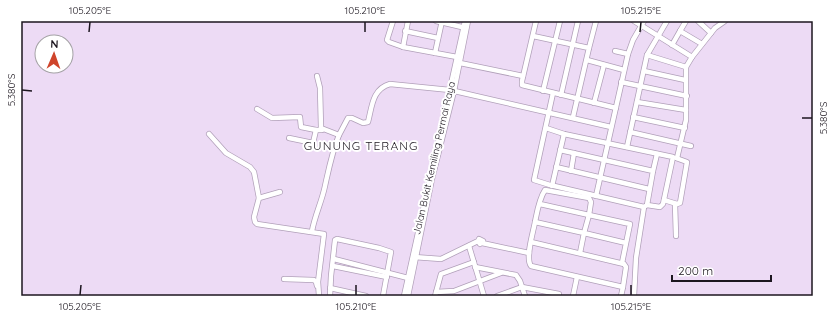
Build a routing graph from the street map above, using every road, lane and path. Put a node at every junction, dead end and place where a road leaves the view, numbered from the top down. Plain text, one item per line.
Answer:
1 (393, 21) edge
2 (408, 21) edge
3 (440, 21) edge
4 (465, 21) edge
5 (468, 21) edge
6 (536, 21) edge
7 (560, 21) edge
8 (578, 21) edge
9 (596, 21) edge
10 (634, 21) edge
11 (667, 21) edge
12 (686, 21) edge
13 (697, 21) edge
14 (725, 21) edge
15 (643, 23) edge
16 (465, 28) junction
17 (405, 31) junction
18 (680, 31) junction
19 (711, 33) junction
20 (533, 36) junction
21 (658, 36) junction
22 (438, 38) junction
23 (555, 41) junction
24 (572, 44) junction
25 (702, 44) junction
26 (672, 45) junction
27 (402, 47) junction
28 (589, 48) junction
29 (616, 51) dead end
30 (435, 53) junction
31 (628, 54) junction
32 (647, 55) junction
33 (457, 57) junction
34 (692, 57) junction
35 (587, 60) junction
36 (460, 63) junction
37 (604, 65) junction
38 (686, 67) junction
39 (624, 70) junction
40 (644, 71) junction
41 (317, 76) dead end
42 (523, 76) junction
43 (685, 80) junction
44 (622, 82) junction
45 (640, 87) junction
46 (452, 90) junction
47 (543, 92) junction
48 (553, 93) junction
49 (560, 95) junction
50 (687, 96) junction
51 (578, 99) junction
52 (637, 102) junction
53 (594, 103) junction
54 (616, 108) junction
55 (257, 109) dead end
56 (686, 110) junction
57 (550, 112) junction
58 (633, 116) junction
59 (573, 117) junction
60 (611, 127) junction
61 (546, 128) junction
62 (685, 128) junction
63 (316, 130) junction
64 (322, 130) junction
65 (630, 132) junction
66 (209, 134) dead end
67 (564, 134) junction
68 (339, 135) junction
69 (289, 138) dead end
70 (608, 142) junction
71 (681, 144) junction
72 (691, 146) dead end
73 (627, 147) junction
74 (560, 150) junction
75 (574, 153) junction
76 (657, 154) junction
77 (675, 158) junction
78 (605, 159) junction
79 (556, 167) junction
80 (571, 170) junction
81 (653, 171) junction
82 (601, 177) junction
83 (552, 186) junction
84 (649, 189) junction
85 (280, 192) dead end
86 (596, 196) junction
87 (259, 198) junction
88 (664, 200) junction
89 (540, 204) junction
90 (676, 204) junction
91 (645, 206) junction
92 (589, 215) junction
93 (535, 222) junction
94 (312, 231) junction
95 (584, 233) junction
96 (676, 236) dead end
97 (531, 242) junction
98 (626, 243) junction
99 (469, 246) junction
100 (529, 253) junction
101 (580, 253) junction
102 (414, 257) junction
103 (334, 259) junction
104 (622, 263) junction
105 (474, 265) junction
106 (333, 266) junction
107 (360, 268) junction
108 (500, 272) junction
109 (388, 275) junction
110 (578, 277) junction
111 (408, 278) junction
112 (284, 279) dead end
113 (480, 282) junction
114 (623, 287) junction
115 (330, 288) junction
116 (522, 288) junction
117 (435, 294) edge
118 (550, 294) edge
119 (559, 294) dead end
120 (318, 296) edge
121 (330, 296) edge
122 (366, 296) edge
123 (383, 296) edge
124 (404, 296) edge
125 (408, 296) edge
126 (484, 296) edge
127 (497, 296) edge
128 (525, 296) edge
129 (573, 296) edge
130 (621, 296) edge
131 (634, 296) edge

1 - 27 street
2 - 17 street
3 - 16 street
3 - 22 street
4 - 16 street, Jalan Bukit Kemiling Permai Raya
5 - 16 street, Jalan Bukit Kemiling Permai Raya
6 - 20 street
7 - 23 street
8 - 24 street
9 - 28 street
10 - 15 street
11 - 21 street
12 - 18 street
13 - 19 street
14 - 19 street
15 - 21 street
15 - 31 street
16 - 33 street, Jalan Bukit Kemiling Permai Raya
16 - 36 street, Jalan Bukit Kemiling Permai Raya
17 - 22 street
17 - 27 street
18 - 25 street
18 - 26 street
19 - 25 street
20 - 23 street
20 - 42 street
21 - 26 street
21 - 32 street
22 - 30 street
23 - 24 street
23 - 47 street
24 - 28 street
24 - 49 street
25 - 34 street
26 - 34 street
27 - 30 street
28 - 35 street
29 - 31 street
30 - 33 street
31 - 39 street
32 - 38 street
32 - 40 street
33 - 46 street, Jalan Bukit Kemiling Permai Raya
34 - 38 street
35 - 37 street
35 - 51 street
36 - 42 street
36 - 46 street, Jalan Bukit Kemiling Permai Raya
37 - 39 street
37 - 53 street
38 - 43 street
39 - 44 street
40 - 43 street
40 - 45 street
41 - 64 street
42 - 47 street
43 - 50 street
44 - 45 street
44 - 54 street
45 - 50 street
45 - 52 street
46 - 57 street
46 - 68 street
46 - 102 street, Jalan Bukit Kemiling Permai Raya
47 - 48 street
48 - 49 street
48 - 57 street
49 - 51 street
50 - 56 street
51 - 53 street
51 - 59 street
52 - 56 street
52 - 58 street
53 - 54 street
54 - 60 street
55 - 63 street
56 - 62 street
57 - 59 street
57 - 61 street
58 - 62 street
58 - 65 street
59 - 60 street
60 - 70 street
61 - 67 street
61 - 83 street
62 - 71 street
63 - 64 street
63 - 69 street
64 - 68 street
65 - 71 street
65 - 73 street
66 - 87 street
67 - 70 street
67 - 74 street
68 - 94 street
70 - 73 street
70 - 78 street
71 - 72 street
71 - 77 street
73 - 76 street
74 - 75 street
74 - 79 street
75 - 78 street
75 - 80 street
76 - 77 street
76 - 81 street
77 - 88 street
77 - 90 street
78 - 81 street
78 - 82 street
79 - 80 street
79 - 83 street
80 - 82 street
81 - 84 street
82 - 84 street
82 - 86 street
83 - 86 street
84 - 91 street
85 - 87 street
86 - 91 street
87 - 94 street
88 - 90 street
88 - 91 street
89 - 92 street
89 - 92 street
89 - 93 street
90 - 96 street
91 - 131 street
92 - 95 street
92 - 98 street
93 - 95 street
93 - 97 street
94 - 120 street
95 - 98 street
95 - 101 street
97 - 100 street
97 - 101 street
98 - 104 street
99 - 100 street
99 - 102 street
99 - 105 street
100 - 110 street
101 - 104 street
102 - 111 street, Jalan Bukit Kemiling Permai Raya
102 - 125 street, Jalan Bukit Kemiling Permai Raya
103 - 106 street
103 - 107 street
103 - 109 street
104 - 114 street
105 - 108 street
105 - 113 street
105 - 117 street
106 - 107 street
106 - 115 street
107 - 109 street
108 - 113 street
108 - 116 street
109 - 111 street
109 - 123 street
110 - 114 street
110 - 129 street
111 - 124 street, Jalan Bukit Kemiling Permai Raya
112 - 120 street
113 - 117 street
113 - 126 street
114 - 130 street
115 - 121 street
115 - 122 street
116 - 118 street
116 - 127 street
116 - 128 street
118 - 119 street

